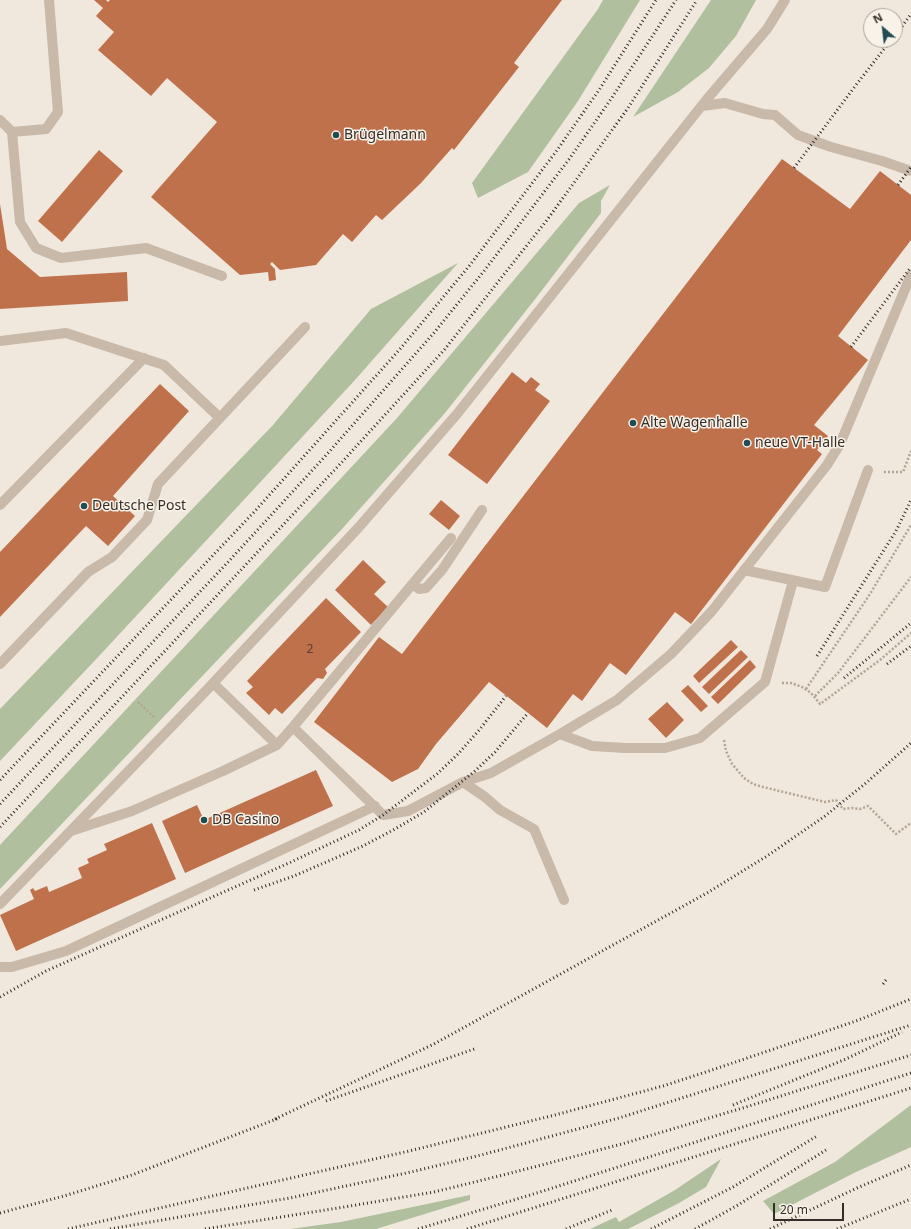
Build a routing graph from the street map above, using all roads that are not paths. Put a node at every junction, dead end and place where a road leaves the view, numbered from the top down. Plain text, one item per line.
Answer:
1 (48, 0) edge
2 (785, 0) edge
3 (702, 106) junction
4 (0, 120) edge
5 (12, 132) junction
6 (911, 172) edge
7 (911, 275) edge
8 (222, 276) dead end
9 (305, 327) dead end
10 (0, 341) edge
11 (144, 358) junction
12 (220, 418) junction
13 (868, 470) dead end
14 (0, 505) edge
15 (482, 510) dead end
16 (451, 538) dead end
17 (744, 570) junction
18 (793, 580) junction
19 (412, 584) junction
20 (0, 664) edge
21 (213, 683) junction
22 (293, 727) junction
23 (560, 734) junction
24 (278, 745) junction
25 (462, 782) junction
26 (374, 806) junction
27 (69, 832) junction
28 (564, 900) dead end
29 (0, 904) edge
30 (0, 967) edge

1 - 5 lane
2 - 3 lane
3 - 6 lane
3 - 21 lane
4 - 5 lane
5 - 8 lane
7 - 17 lane
9 - 12 lane
10 - 11 lane
11 - 12 lane
11 - 14 lane
12 - 20 lane
13 - 18 lane
15 - 19 lane
16 - 19 lane
17 - 18 lane
17 - 23 lane
18 - 23 lane
19 - 22 lane
21 - 24 lane
21 - 27 lane
22 - 24 lane
22 - 26 lane
23 - 25 lane
24 - 27 lane
25 - 26 lane
25 - 28 lane
26 - 30 lane
27 - 29 lane

